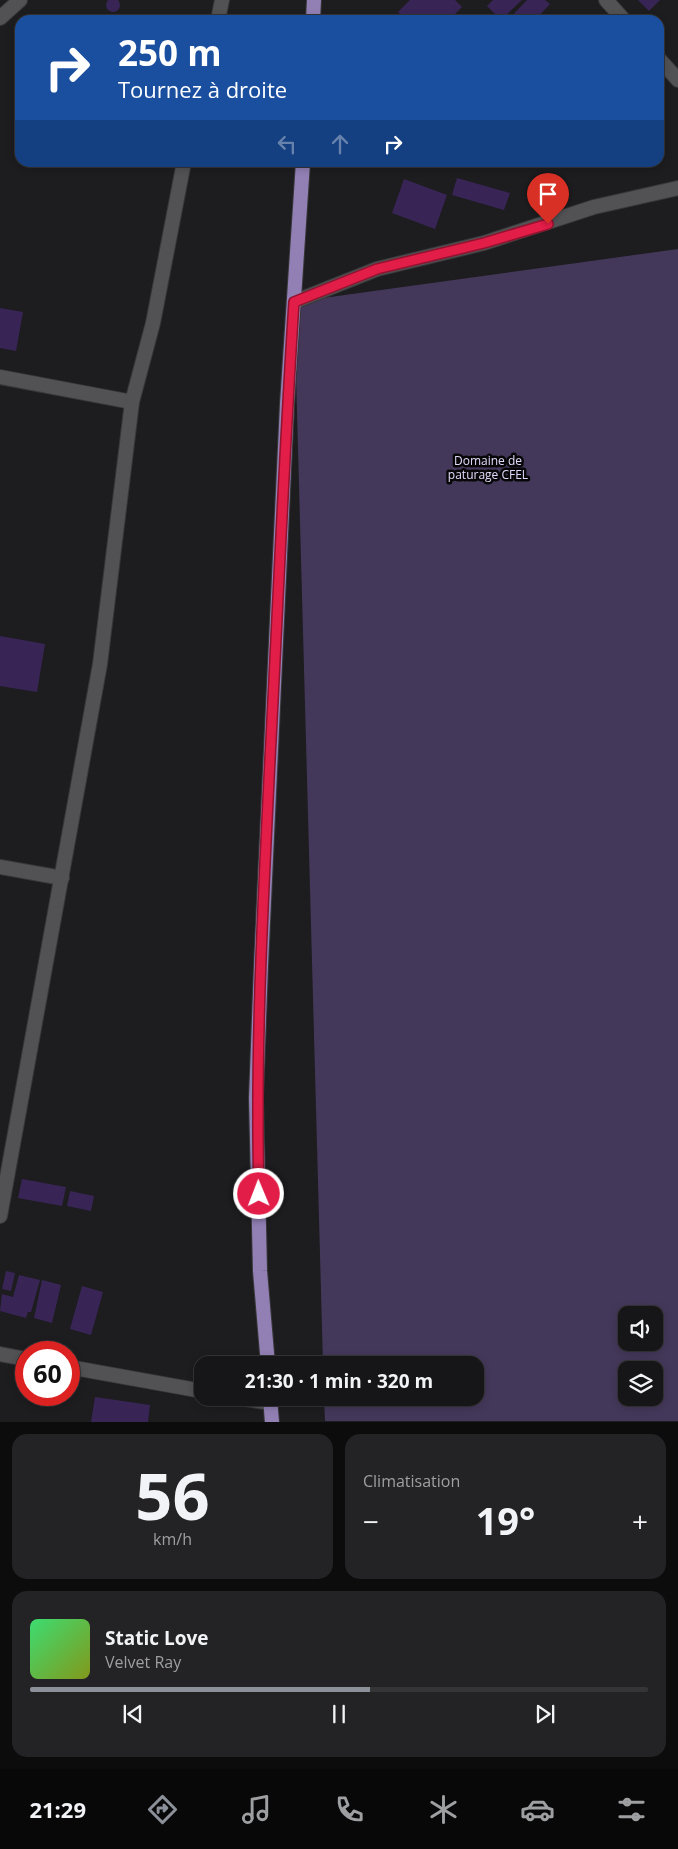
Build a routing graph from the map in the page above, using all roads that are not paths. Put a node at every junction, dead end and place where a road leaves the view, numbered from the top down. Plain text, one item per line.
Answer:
1 (20, 0) edge
2 (222, 0) edge
3 (314, 0) edge
4 (606, 0) edge
5 (219, 15) edge
6 (313, 15) edge
7 (620, 15) edge
8 (0, 18) edge
9 (664, 65) edge
10 (678, 80) edge
11 (183, 167) edge
12 (303, 167) edge
13 (678, 188) edge
14 (294, 302) junction
15 (0, 377) edge
16 (132, 402) junction
17 (0, 867) edge
18 (62, 878) junction
19 (0, 1216) edge
20 (0, 1354) edge
21 (267, 1356) edge
22 (15, 1357) edge
23 (80, 1369) edge
24 (194, 1390) edge
25 (271, 1406) edge
26 (272, 1422) edge

1 - 8 street
2 - 5 street
3 - 6 main road
4 - 7 street
9 - 10 street
11 - 16 street
12 - 14 main road
13 - 14 street
14 - 21 main road
15 - 16 street
16 - 18 street
17 - 18 street
18 - 19 street
20 - 22 street
23 - 24 street
25 - 26 main road

